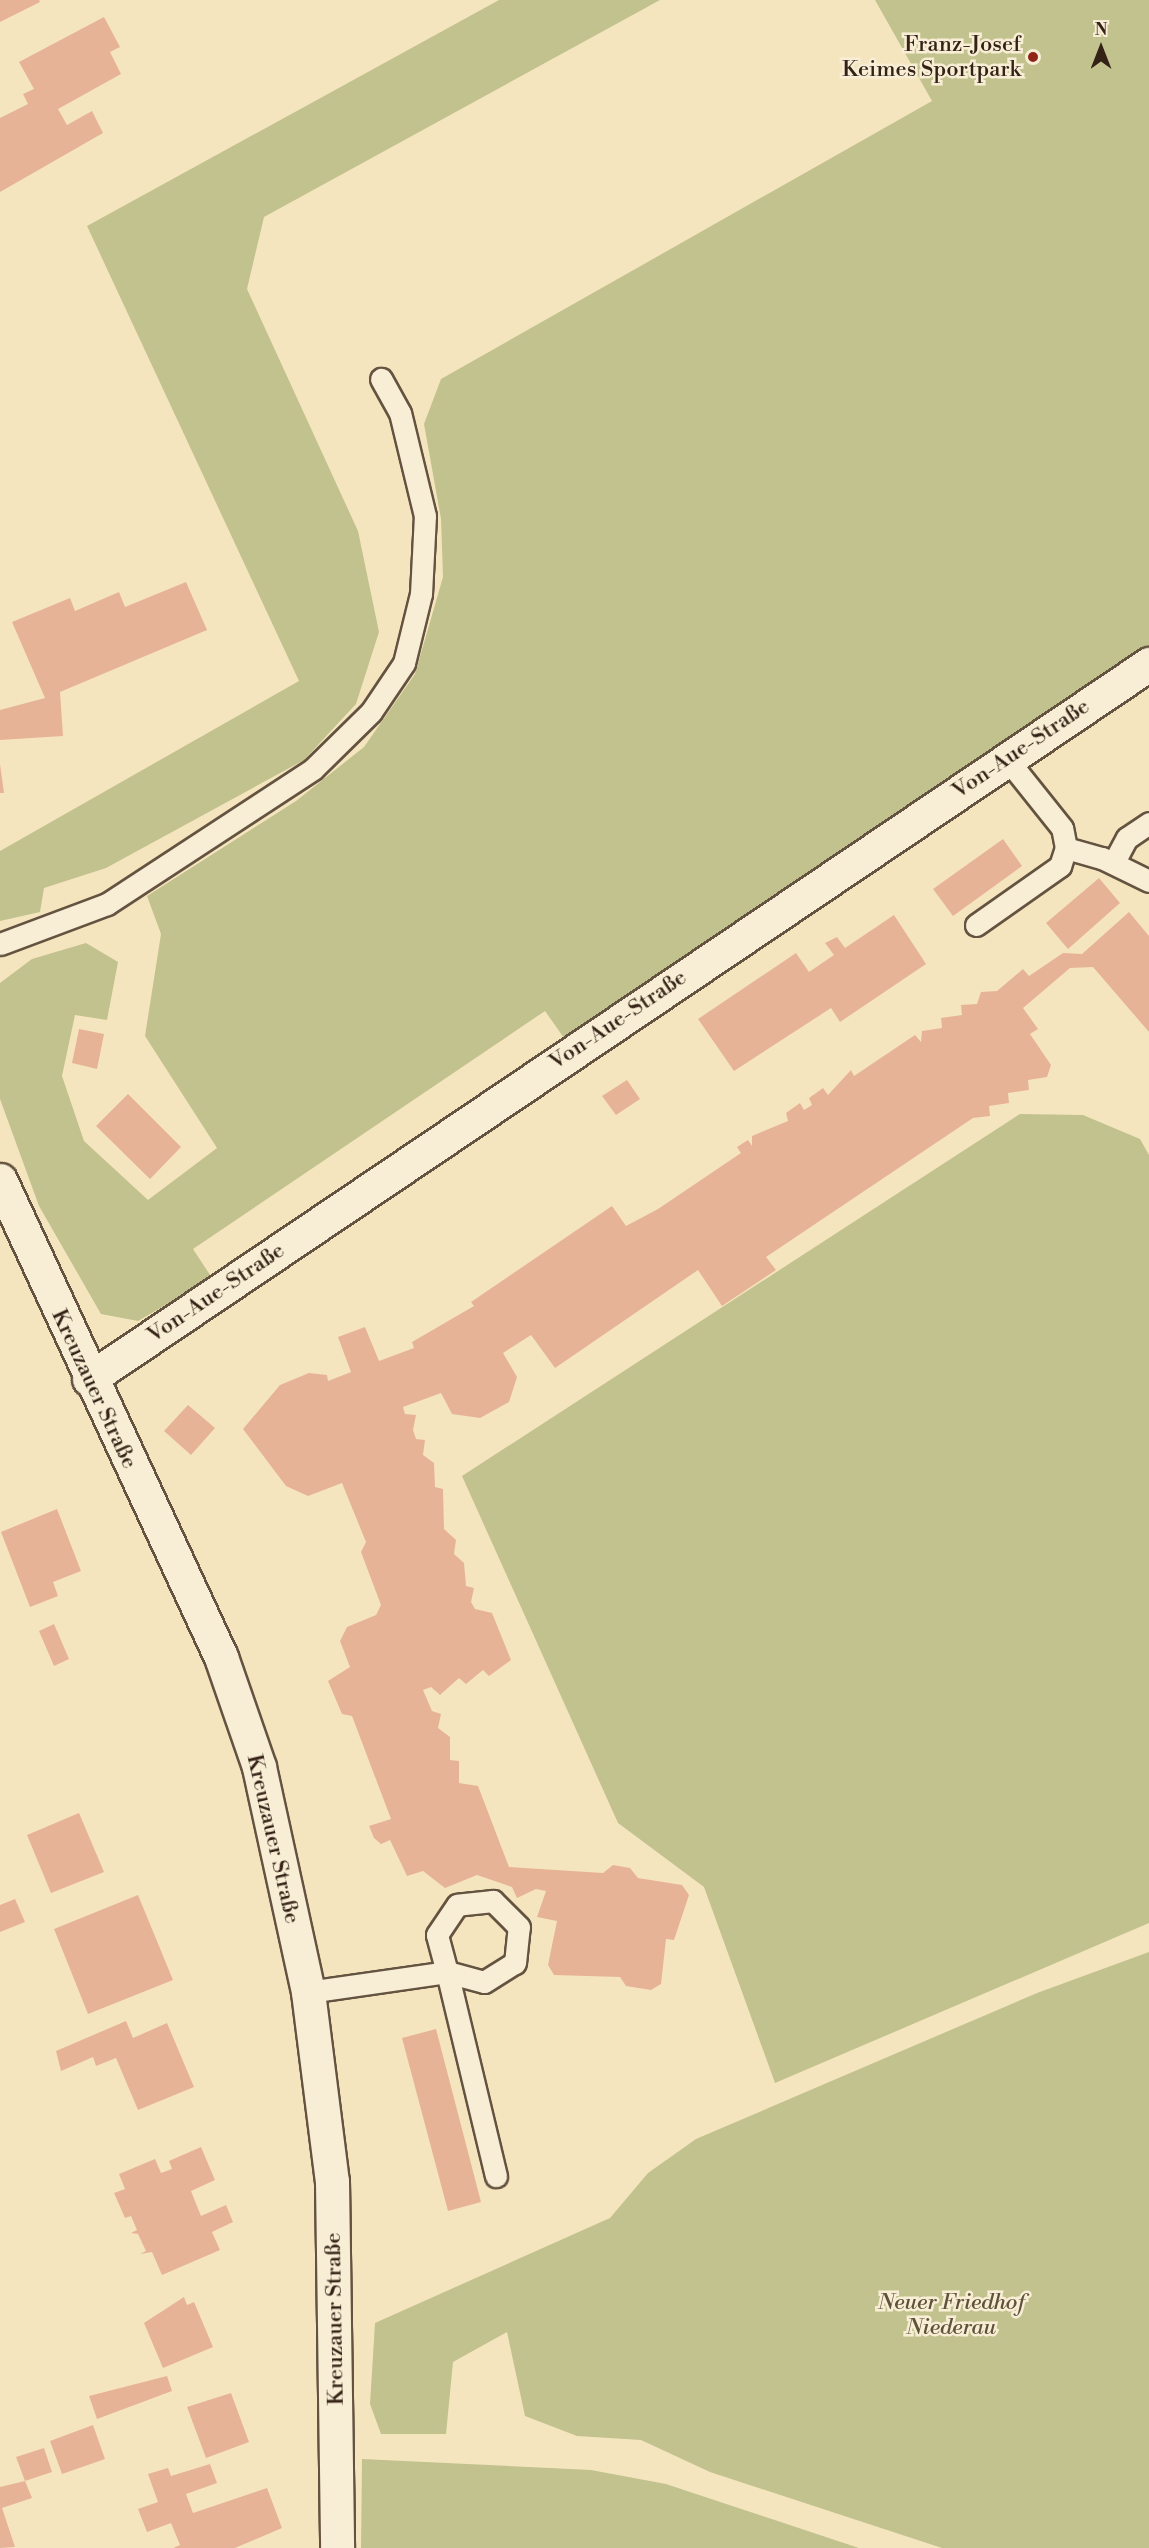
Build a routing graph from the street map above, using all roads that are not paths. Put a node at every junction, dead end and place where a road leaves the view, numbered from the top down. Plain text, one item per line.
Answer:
1 (381, 379) dead end
2 (1149, 664) edge
3 (1007, 759) junction
4 (1149, 823) edge
5 (1066, 848) junction
6 (1114, 862) junction
7 (1149, 881) edge
8 (976, 925) dead end
9 (0, 944) edge
10 (0, 1180) edge
11 (89, 1379) junction
12 (308, 1992) junction
13 (496, 2176) dead end
14 (337, 2548) edge

1 - 9 lane
2 - 3 main road, Von-Aue-Straße
3 - 5 lane
3 - 11 main road, Von-Aue-Straße
4 - 6 lane
5 - 6 lane
5 - 8 lane
6 - 7 lane
10 - 11 main road, Kreuzauer Straße
11 - 12 main road, Kreuzauer Straße
12 - 13 lane
12 - 14 main road, Kreuzauer Straße

